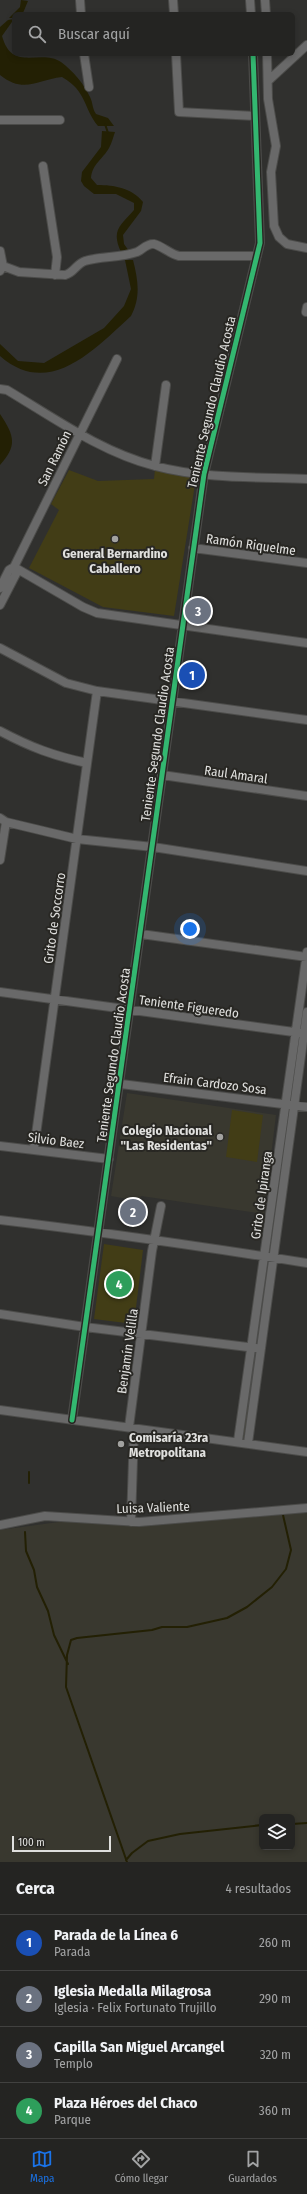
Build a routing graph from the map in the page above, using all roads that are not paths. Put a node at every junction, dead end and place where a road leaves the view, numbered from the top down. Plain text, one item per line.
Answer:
1 (80, 0) edge
2 (174, 0) edge
3 (250, 0) edge
4 (265, 0) edge
5 (80, 12) edge
6 (174, 12) edge
7 (251, 12) edge
8 (266, 12) edge
9 (307, 44) edge
10 (295, 55) edge
11 (84, 56) edge
12 (176, 56) edge
13 (252, 56) edge
14 (267, 56) edge
15 (294, 56) edge
16 (269, 80) junction
17 (89, 87) dead end
18 (268, 99) junction
19 (254, 100) junction
20 (255, 116) junction
21 (0, 120) edge
22 (60, 120) dead end
23 (42, 166) dead end
24 (307, 248) edge
25 (0, 252) edge
26 (257, 256) junction
27 (2, 268) edge
28 (55, 275) junction
29 (117, 359) dead end
30 (166, 385) dead end
31 (0, 389) edge
32 (79, 434) junction
33 (155, 466) junction
34 (204, 474) junction
35 (307, 479) edge
36 (193, 548) junction
37 (307, 564) edge
38 (14, 567) junction
39 (0, 588) edge
40 (0, 605) edge
41 (182, 625) junction
42 (307, 643) edge
43 (0, 648) edge
44 (97, 691) junction
45 (172, 700) junction
46 (307, 720) edge
47 (0, 731) edge
48 (87, 763) junction
49 (162, 775) junction
50 (307, 796) edge
51 (3, 820) edge
52 (77, 840) junction
53 (152, 847) junction
54 (0, 860) edge
55 (307, 871) edge
56 (141, 934) junction
57 (307, 955) edge
58 (0, 992) edge
59 (55, 1000) junction
60 (130, 1010) junction
61 (307, 1012) edge
62 (300, 1033) junction
63 (120, 1084) junction
64 (290, 1105) junction
65 (307, 1107) edge
66 (0, 1146) edge
67 (34, 1149) junction
68 (109, 1159) junction
69 (161, 1206) dead end
70 (0, 1220) edge
71 (99, 1231) junction
72 (154, 1241) junction
73 (264, 1256) junction
74 (273, 1258) junction
75 (307, 1263) edge
76 (0, 1314) edge
77 (85, 1327) junction
78 (142, 1334) junction
79 (251, 1347) junction
80 (261, 1348) junction
81 (0, 1410) edge
82 (72, 1420) junction
83 (131, 1428) junction
84 (238, 1441) junction
85 (248, 1443) junction
86 (307, 1452) edge
87 (307, 1508) edge
88 (131, 1522) junction
89 (0, 1525) edge

1 - 5 street
2 - 6 street
3 - 7 street
4 - 8 street
9 - 10 street
11 - 17 street
12 - 20 street
13 - 19 street, Teniente Segundo Claudio Acosta
14 - 16 street
15 - 16 street
16 - 18 street
18 - 19 street
18 - 24 street
19 - 20 street, Teniente Segundo Claudio Acosta
20 - 26 street, Teniente Segundo Claudio Acosta
21 - 22 street
23 - 28 street
25 - 27 street
26 - 28 street
26 - 34 street, Teniente Segundo Claudio Acosta
27 - 28 street
29 - 32 street, San Ramón
30 - 33 street
31 - 32 street
32 - 33 street
32 - 38 street, San Ramón
33 - 34 street
34 - 35 street
34 - 36 street, Teniente Segundo Claudio Acosta
36 - 37 street, Ramón Riquelme
36 - 41 street, Teniente Segundo Claudio Acosta
38 - 39 street, San Ramón
38 - 40 street, San Ramón
38 - 41 street
41 - 42 street
41 - 45 street, Teniente Segundo Claudio Acosta
43 - 44 street
44 - 45 street
44 - 48 street, Grito de Soccorro
45 - 46 street
45 - 49 street, Teniente Segundo Claudio Acosta
47 - 48 street
48 - 52 street, Grito de Soccorro
49 - 50 street, Raul Amaral
49 - 53 street, Teniente Segundo Claudio Acosta
51 - 52 street
51 - 54 street
52 - 53 street
52 - 59 street, Grito de Soccorro
53 - 55 street
53 - 56 street, Teniente Segundo Claudio Acosta
56 - 57 street
56 - 60 street, Teniente Segundo Claudio Acosta
57 - 62 street, Grito de Ipiranga
58 - 59 street, Teniente Figueredo
59 - 60 street, Teniente Figueredo
59 - 67 street, Grito de Soccorro
60 - 62 street, Teniente Figueredo
60 - 63 street, Teniente Segundo Claudio Acosta
61 - 62 street, Grito de Ipiranga
62 - 64 street, Grito de Ipiranga
63 - 64 street, Efrain Cardozo Sosa
63 - 68 street, Teniente Segundo Claudio Acosta
64 - 65 street, Efrain Cardozo Sosa
64 - 73 street, Grito de Ipiranga
64 - 74 street, Grito de Ipiranga
66 - 67 street, Silvio Baez
67 - 68 street, Silvio Baez
68 - 71 street, Teniente Segundo Claudio Acosta
69 - 72 street, Benjamín Velilla
70 - 71 street
71 - 72 street
71 - 77 street, Teniente Segundo Claudio Acosta
72 - 73 street
72 - 78 street, Benjamín Velilla
73 - 74 street
73 - 79 street, Grito de Ipiranga
74 - 75 street
74 - 80 street, Grito de Ipiranga
76 - 77 street
77 - 78 street
77 - 82 street, Teniente Segundo Claudio Acosta
78 - 79 street
78 - 83 street, Benjamín Velilla
79 - 80 street
79 - 84 street, Grito de Ipiranga
80 - 85 street, Grito de Ipiranga
81 - 82 street
82 - 83 street
83 - 84 street
83 - 88 street, Benjamín Velilla
84 - 85 street
85 - 86 street
87 - 88 street, Luisa Valiente
88 - 89 street, Luisa Valiente

